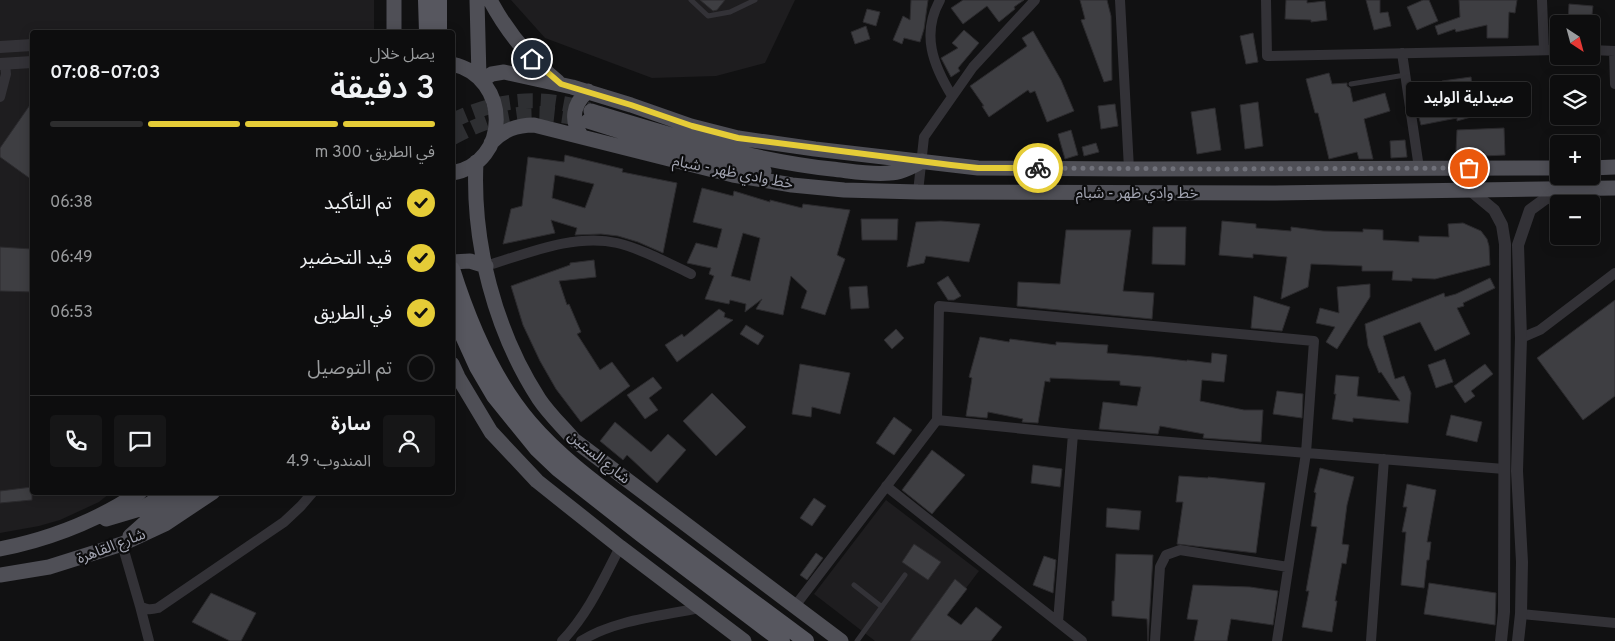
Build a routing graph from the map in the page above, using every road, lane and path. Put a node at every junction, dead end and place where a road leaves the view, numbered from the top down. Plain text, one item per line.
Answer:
1 (394, 0) edge
2 (426, 0) edge
3 (439, 0) edge
4 (477, 0) edge
5 (490, 0) edge
6 (691, 0) edge
7 (755, 0) edge
8 (940, 0) edge
9 (1035, 0) edge
10 (1120, 0) edge
11 (1266, 0) edge
12 (1542, 0) edge
13 (394, 30) edge
14 (427, 30) edge
15 (440, 30) edge
16 (30, 45) edge
17 (0, 47) edge
18 (1544, 50) junction
19 (1550, 50) edge
20 (1600, 50) edge
21 (1615, 51) edge
22 (1402, 53) junction
23 (30, 62) edge
24 (3, 64) edge
25 (455, 65) edge
26 (1405, 75) junction
27 (480, 79) junction
28 (561, 84) junction
29 (1351, 84) dead end
30 (1615, 84) edge
31 (588, 91) junction
32 (952, 96) junction
33 (0, 97) edge
34 (582, 137) junction
35 (492, 143) junction
36 (922, 161) junction
37 (476, 162) junction
38 (1419, 168) junction
39 (1502, 168) junction
40 (1550, 168) edge
41 (1600, 168) edge
42 (1615, 168) edge
43 (1129, 169) junction
44 (1274, 169) junction
45 (455, 172) edge
46 (1573, 188) junction
47 (1615, 188) edge
48 (1470, 190) junction
49 (1502, 190) junction
50 (918, 192) junction
51 (1275, 193) junction
52 (455, 262) edge
53 (486, 266) junction
54 (1615, 273) edge
55 (692, 274) dead end
56 (455, 279) edge
57 (455, 318) edge
58 (1521, 338) junction
59 (455, 369) edge
60 (937, 420) junction
61 (1073, 434) junction
62 (1306, 453) junction
63 (1384, 459) junction
64 (1504, 469) junction
65 (1517, 471) junction
66 (886, 486) junction
67 (135, 495) edge
68 (164, 495) edge
69 (187, 495) edge
70 (208, 495) edge
71 (310, 495) edge
72 (88, 522) junction
73 (645, 530) junction
74 (122, 544) junction
75 (620, 547) junction
76 (0, 549) edge
77 (1288, 567) junction
78 (0, 575) edge
79 (905, 575) dead end
80 (854, 585) dead end
81 (140, 606) junction
82 (794, 606) junction
83 (882, 606) junction
84 (698, 608) junction
85 (1504, 612) junction
86 (1521, 614) junction
87 (1058, 622) junction
88 (1615, 623) edge
89 (777, 638) edge
90 (149, 641) edge
91 (562, 641) edge
92 (581, 641) edge
93 (744, 641) edge
94 (806, 641) edge
95 (841, 641) edge
96 (857, 641) edge
97 (1082, 641) edge
98 (1155, 641) edge
99 (1277, 641) edge
100 (1371, 641) edge
101 (1501, 641) edge
102 (1518, 641) edge

1 - 13 main road
2 - 14 highway
3 - 15 highway
4 - 27 main road
5 - 28 main road
6 - 7 lane
8 - 32 street
9 - 32 street
10 - 43 street
11 - 22 street
12 - 18 street
16 - 17 street
18 - 19 street
18 - 22 street
20 - 21 street
21 - 30 street
22 - 26 street
23 - 24 street
24 - 33 street
25 - 27 main road
26 - 29 lane
26 - 38 street
27 - 28 main road, خط وادي ظهر - شبام
27 - 35 main road
28 - 31 main road, خط وادي ظهر - شبام
31 - 34 main road
31 - 36 main road, خط وادي ظهر - شبام
32 - 36 street
34 - 35 main road, خط وادي ظهر - شبام
34 - 50 main road, خط وادي ظهر - شبام
35 - 37 main road, خط وادي ظهر - شبام
36 - 43 main road, خط وادي ظهر - شبام
36 - 50 street
36 - 50 main road
37 - 45 main road
37 - 53 main road, شارع الستين
38 - 39 main road, خط وادي ظهر - شبام
38 - 44 main road, خط وادي ظهر - شبام
39 - 40 main road, خط وادي ظهر - شبام
39 - 49 main road
41 - 42 main road
43 - 44 main road, خط وادي ظهر - شبام
44 - 51 main road
46 - 47 main road, خط وادي ظهر - شبام
46 - 49 main road, خط وادي ظهر - شبام
46 - 58 street
48 - 49 main road, خط وادي ظهر - شبام
48 - 51 main road, خط وادي ظهر - شبام
48 - 64 street
50 - 51 main road, خط وادي ظهر - شبام
52 - 53 main road
53 - 55 street
53 - 82 main road, شارع الستين
54 - 58 street
56 - 73 highway, شارع الستين
57 - 73 highway, شارع الستين
58 - 65 street
59 - 75 main road
60 - 61 street
60 - 62 street
60 - 66 street
61 - 62 street
61 - 87 street
62 - 63 street
62 - 77 street
63 - 64 street
63 - 100 street
64 - 65 street
64 - 85 street
65 - 86 street
66 - 82 street
66 - 87 street
67 - 72 main road, شارع القاهرة
68 - 72 main road
69 - 74 main road
70 - 74 main road, شارع القاهرة
71 - 81 street
72 - 76 main road, شارع القاهرة
73 - 89 highway, شارع الستين
73 - 94 highway, شارع الستين
74 - 78 main road, شارع القاهرة
74 - 81 street
75 - 84 main road
75 - 91 street
77 - 98 street
77 - 99 street
79 - 83 lane
80 - 83 lane
81 - 90 street
82 - 95 main road, شارع الستين
83 - 96 lane
84 - 92 street
84 - 93 main road
85 - 86 street
85 - 101 street
86 - 88 street
86 - 102 street
87 - 97 street

